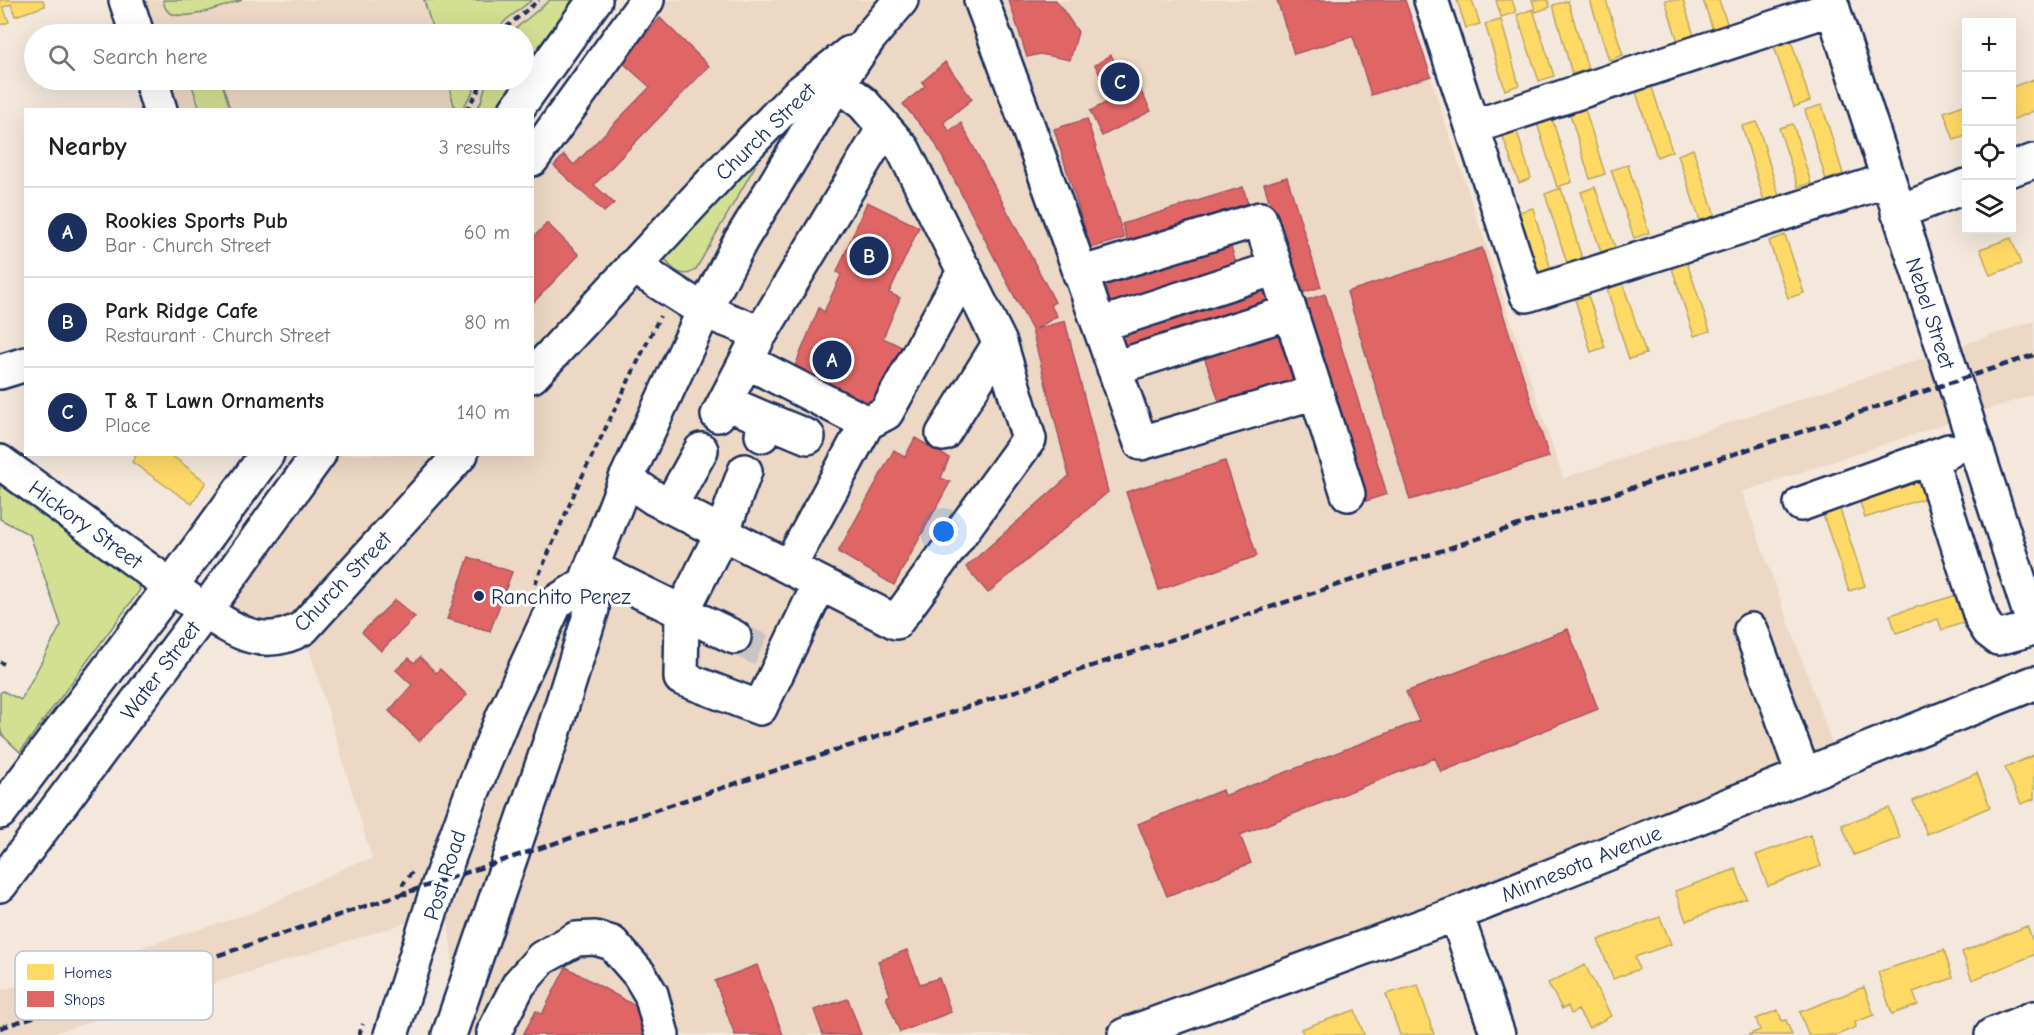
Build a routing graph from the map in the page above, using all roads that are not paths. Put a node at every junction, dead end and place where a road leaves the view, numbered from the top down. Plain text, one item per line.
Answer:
1 (126, 0) edge
2 (595, 0) edge
3 (648, 0) edge
4 (901, 0) edge
5 (981, 0) edge
6 (1431, 0) edge
7 (1832, 4) edge
8 (134, 24) edge
9 (869, 38) junction
10 (838, 84) junction
11 (534, 85) edge
12 (154, 90) edge
13 (530, 90) edge
14 (159, 108) edge
15 (517, 108) edge
16 (1473, 127) junction
17 (885, 128) junction
18 (534, 156) edge
19 (2034, 161) edge
20 (2016, 168) edge
21 (1887, 180) junction
22 (1962, 188) edge
23 (1898, 212) junction
24 (633, 266) junction
25 (1276, 268) junction
26 (965, 270) junction
27 (1080, 274) junction
28 (704, 311) junction
29 (1290, 312) junction
30 (1099, 325) junction
31 (761, 333) junction
32 (1000, 343) junction
33 (746, 361) junction
34 (24, 365) edge
35 (1114, 368) junction
36 (0, 372) edge
37 (534, 374) edge
38 (1316, 392) junction
39 (867, 423) junction
40 (944, 434) dead end
41 (808, 437) dead end
42 (1973, 442) junction
43 (701, 450) dead end
44 (266, 456) edge
45 (318, 456) edge
46 (459, 456) edge
47 (1930, 458) junction
48 (0, 462) edge
49 (745, 471) dead end
50 (626, 479) junction
51 (1348, 495) dead end
52 (1801, 504) dead end
53 (670, 506) junction
54 (722, 533) junction
55 (789, 567) junction
56 (589, 576) junction
57 (820, 583) junction
58 (171, 586) junction
59 (205, 611) junction
60 (682, 612) junction
61 (2034, 627) edge
62 (1751, 630) dead end
63 (759, 649) junction
64 (2034, 682) edge
65 (1803, 774) junction
66 (0, 812) edge
67 (0, 885) edge
68 (1456, 914) junction
69 (2034, 1018) edge
70 (454, 1024) edge
71 (391, 1035) edge
72 (494, 1035) edge
73 (663, 1035) edge
74 (1125, 1035) edge
75 (1498, 1035) edge
76 (1992, 1035) edge

1 - 8 street
2 - 11 street
3 - 18 street
4 - 9 street, Church Street
5 - 27 street
6 - 16 street
7 - 16 street
7 - 21 street, Nebel Street
9 - 10 street
9 - 24 street, Church Street
10 - 17 street
10 - 28 street
12 - 14 street
13 - 15 street
16 - 21 street
17 - 26 street
17 - 31 street
19 - 20 street
21 - 23 street, Nebel Street
22 - 23 street
23 - 42 street, Nebel Street
24 - 28 street
24 - 37 street, Church Street
25 - 27 street
25 - 29 street
25 - 30 street
26 - 32 street
26 - 39 street
27 - 30 street
28 - 31 street
28 - 50 street
29 - 35 street
29 - 38 street
30 - 35 street
31 - 33 street
32 - 40 street
32 - 57 street
33 - 39 street
33 - 41 street
34 - 36 street
35 - 38 street
38 - 51 street
39 - 55 street
42 - 47 street
42 - 61 street, Nebel Street
43 - 53 street
44 - 58 street, Water Street
45 - 59 street, Water Street
46 - 59 street, Church Street
47 - 52 street
47 - 61 street
48 - 58 street, Hickory Street
49 - 54 street
50 - 53 street
50 - 56 street
53 - 54 street
54 - 55 street
54 - 60 street
55 - 57 street
56 - 60 street
56 - 70 street
56 - 71 street, Post Road
57 - 63 street
58 - 59 street, Church Street
58 - 66 street, Water Street
59 - 67 street, Water Street
60 - 63 street
60 - 63 street
62 - 65 street
64 - 65 street, Minnesota Avenue
65 - 68 street, Minnesota Avenue
68 - 74 street, Minnesota Avenue
68 - 75 street
69 - 76 street
72 - 73 street

